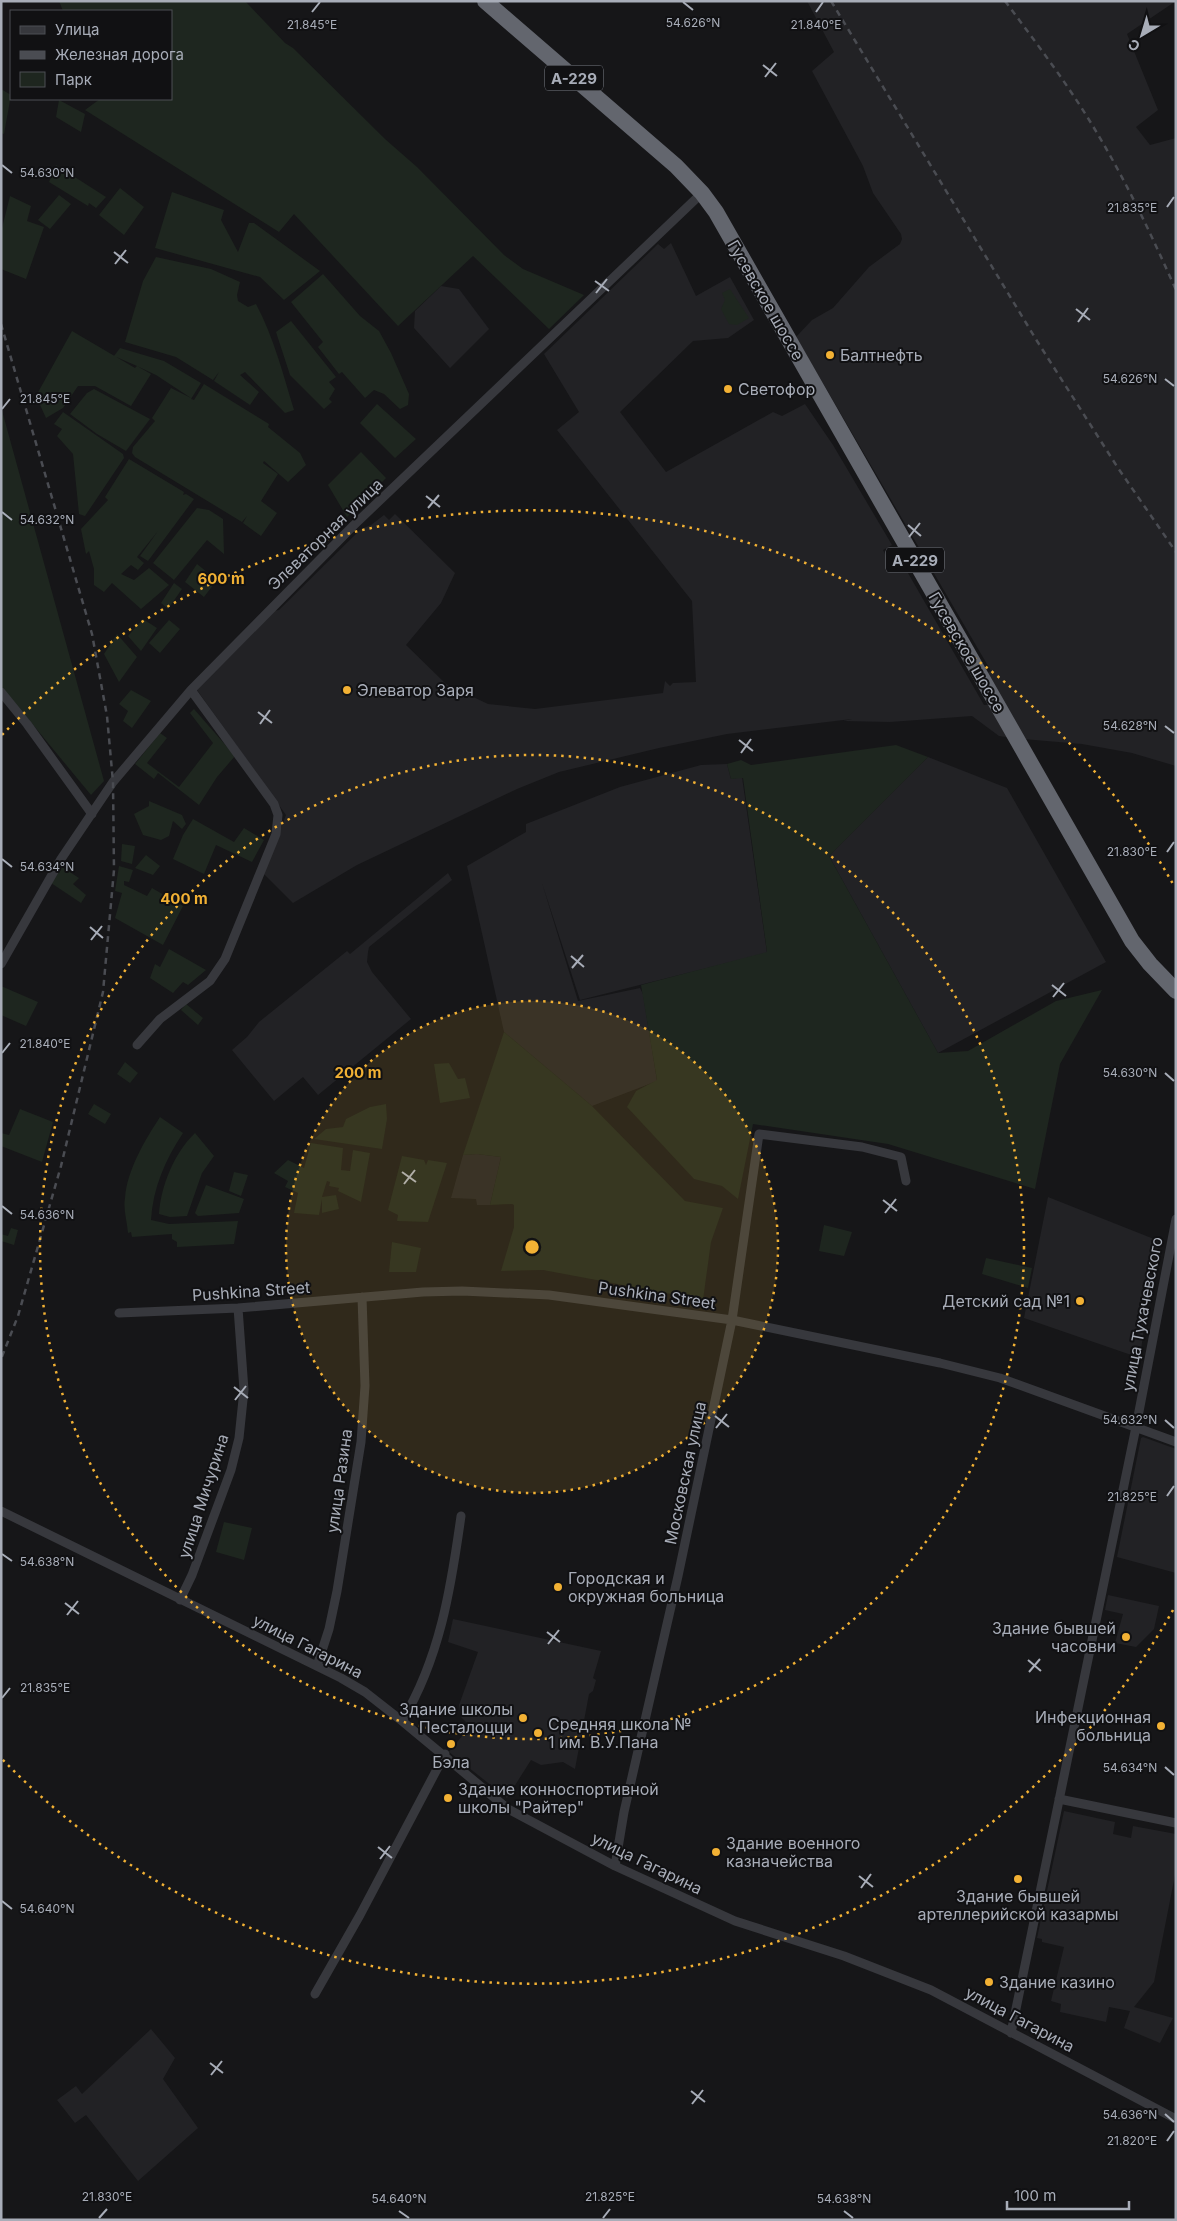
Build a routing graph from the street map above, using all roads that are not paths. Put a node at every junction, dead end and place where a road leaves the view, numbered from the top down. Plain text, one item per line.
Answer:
1 (485, 1) edge
2 (702, 193) junction
3 (191, 690) junction
4 (1, 692) edge
5 (92, 814) junction
6 (1, 964) edge
7 (1176, 991) edge
8 (137, 1045) dead end
9 (906, 1181) dead end
10 (1176, 1219) edge
11 (362, 1296) junction
12 (238, 1308) junction
13 (118, 1313) dead end
14 (732, 1320) junction
15 (1136, 1427) junction
16 (1176, 1442) edge
17 (1, 1511) edge
18 (461, 1516) dead end
19 (180, 1600) junction
20 (317, 1666) junction
21 (402, 1721) junction
22 (444, 1754) junction
23 (1059, 1799) junction
24 (1176, 1823) edge
25 (616, 1866) junction
26 (315, 1994) dead end
27 (1011, 2033) junction
28 (1176, 2119) edge

1 - 2 highway, Гусевское шоссе / А-229
2 - 3 street, Элеваторная улица
2 - 7 highway, Гусевское шоссе / А-229
3 - 5 street, Элеваторная улица
3 - 8 street
4 - 5 street
5 - 6 street, Элеваторная улица
9 - 14 street, Московская улица
10 - 15 street, улица Тухачевского
11 - 12 street, Pushkina Street
11 - 14 street, Pushkina Street
11 - 20 street, улица Разина
12 - 13 street, Pushkina Street
12 - 19 street, улица Мичурина
14 - 15 street, Pushkina Street
14 - 25 street, Московская улица
15 - 16 street, Pushkina Street
15 - 23 street, улица Тухачевского
17 - 19 street, улица Гагарина
18 - 21 street
19 - 20 street, улица Гагарина
20 - 21 street, улица Гагарина
21 - 22 street, улица Гагарина
22 - 25 street, улица Гагарина
22 - 26 street
23 - 24 street
23 - 27 street, улица Тухачевского
25 - 27 street, улица Гагарина
27 - 28 street, улица Гагарина

